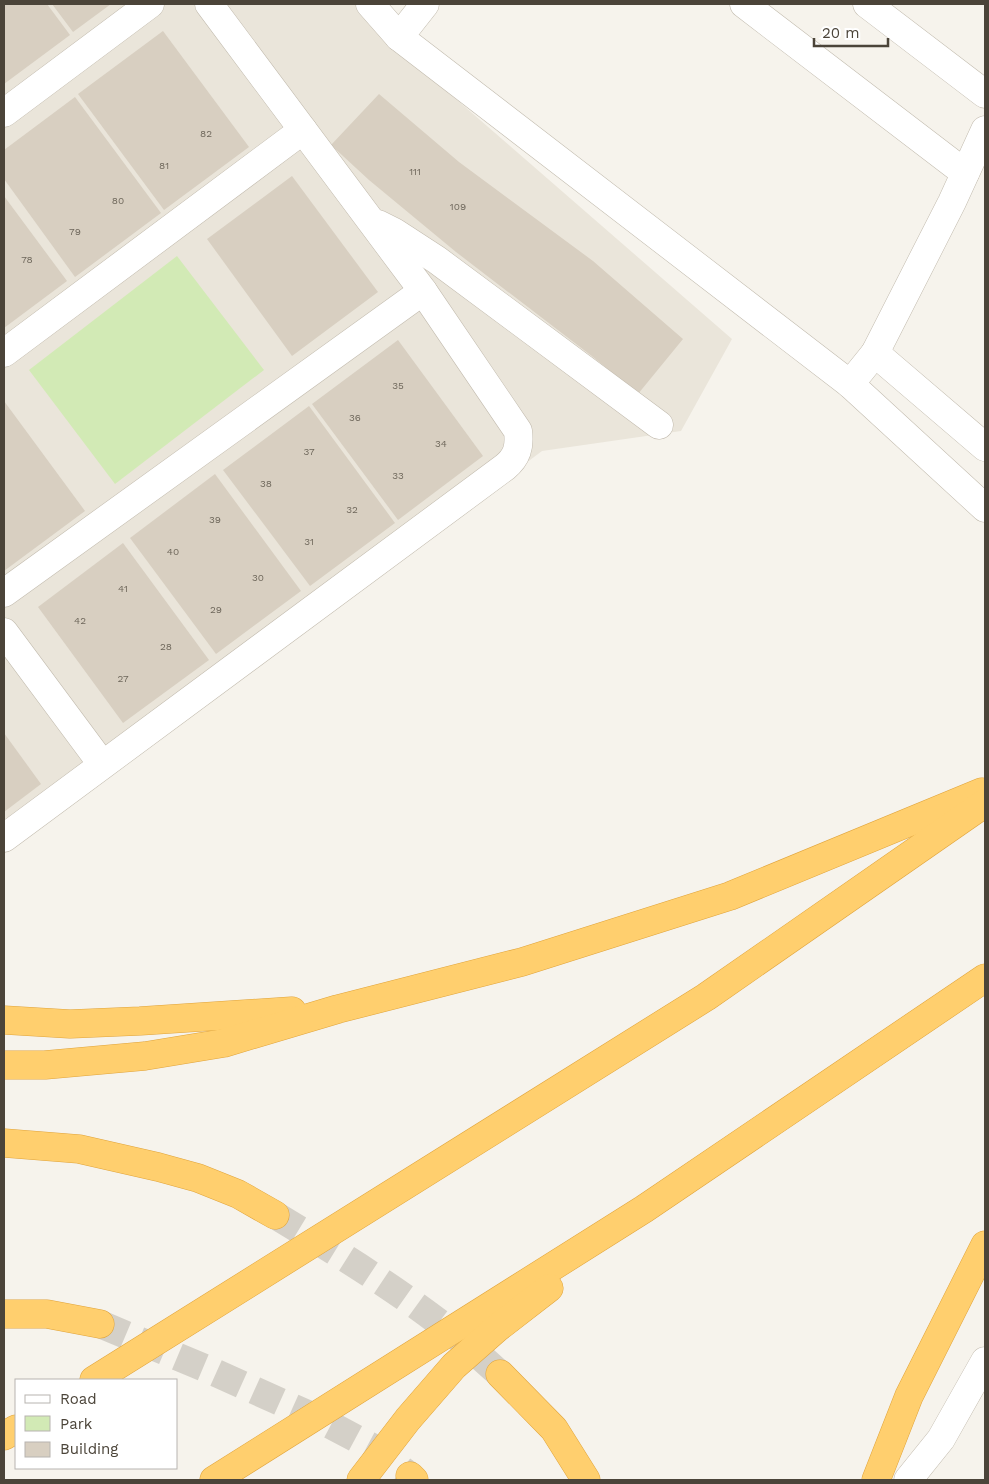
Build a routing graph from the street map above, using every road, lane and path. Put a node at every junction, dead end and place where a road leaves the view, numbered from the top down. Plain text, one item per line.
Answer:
1 (150, 4) edge
2 (209, 4) edge
3 (370, 4) edge
4 (425, 4) edge
5 (744, 4) edge
6 (867, 4) edge
7 (399, 37) junction
8 (985, 94) edge
9 (4, 113) edge
10 (303, 130) junction
11 (985, 130) edge
12 (965, 173) junction
13 (357, 203) junction
14 (423, 291) junction
15 (4, 353) edge
16 (875, 353) junction
17 (850, 384) junction
18 (659, 425) dead end
19 (985, 447) edge
20 (985, 508) edge
21 (4, 593) edge
22 (4, 632) edge
23 (102, 764) junction
24 (985, 790) edge
25 (985, 803) edge
26 (4, 838) edge
27 (985, 978) edge
28 (338, 1009) junction
29 (4, 1020) edge
30 (4, 1065) edge
31 (4, 1143) edge
32 (644, 1209) junction
33 (275, 1215) tunnel mouth
34 (985, 1246) edge
35 (4, 1314) edge
36 (100, 1324) tunnel mouth
37 (985, 1361) edge
38 (500, 1374) tunnel mouth
39 (96, 1379) edge
40 (15, 1430) edge
41 (4, 1436) edge
42 (214, 1480) edge
43 (361, 1480) edge
44 (586, 1480) edge
45 (876, 1480) edge
46 (908, 1480) edge

1 - 9 street
2 - 10 street
3 - 7 street
4 - 7 street
5 - 12 street
6 - 8 street
7 - 17 street
10 - 13 street
10 - 15 street
11 - 12 street
12 - 16 street
13 - 14 street
13 - 18 street
14 - 21 street
14 - 23 street
16 - 17 street
16 - 19 street
17 - 20 street
22 - 23 street
23 - 26 street
24 - 28 highway
25 - 39 highway
27 - 32 highway
28 - 29 highway
28 - 30 highway
31 - 33 highway
32 - 42 highway
32 - 43 highway
34 - 45 highway
35 - 36 highway
37 - 46 street
38 - 44 highway
40 - 41 highway

